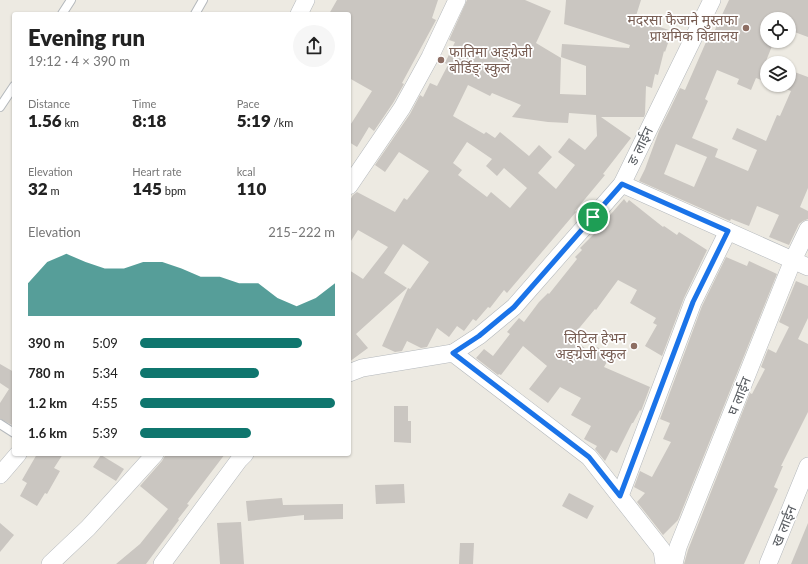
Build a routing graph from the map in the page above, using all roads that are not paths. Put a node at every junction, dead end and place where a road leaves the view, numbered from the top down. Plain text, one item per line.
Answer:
1 (71, 0) edge
2 (203, 0) edge
3 (306, 0) edge
4 (457, 0) edge
5 (712, 0) edge
6 (63, 12) edge
7 (196, 12) edge
8 (300, 12) edge
9 (12, 89) edge
10 (0, 107) edge
11 (351, 183) edge
12 (622, 184) junction
13 (808, 229) edge
14 (728, 231) junction
15 (801, 263) edge
16 (453, 353) junction
17 (351, 372) edge
18 (0, 424) edge
19 (12, 432) edge
20 (16, 456) edge
21 (152, 456) edge
22 (243, 456) edge
23 (808, 466) edge
24 (0, 475) edge
25 (620, 496) junction
26 (50, 564) edge
27 (162, 564) edge
28 (664, 564) edge
29 (674, 564) edge
30 (768, 564) edge

1 - 6 lane
2 - 7 lane
3 - 8 street
4 - 11 street
5 - 12 street, ङ लाईन
9 - 10 lane
12 - 14 street
12 - 16 street, ङ लाईन
13 - 15 street, घ लाईन
14 - 15 street
14 - 25 street
15 - 29 street, घ लाईन
16 - 17 street
16 - 25 street
18 - 19 lane
20 - 24 street
21 - 26 street
22 - 27 street
23 - 30 street, ख लाईन
25 - 28 street

